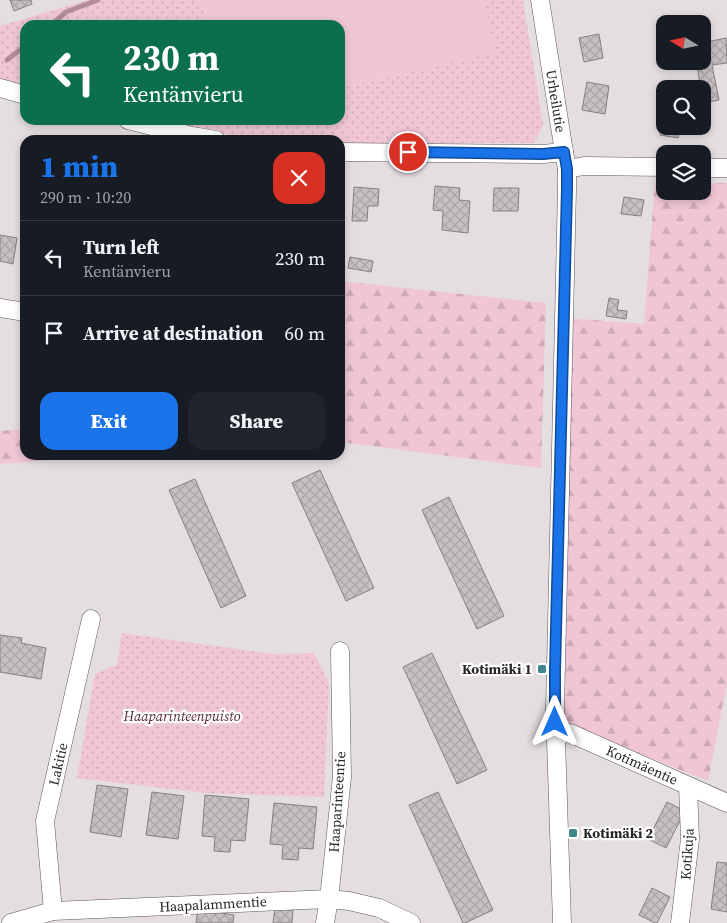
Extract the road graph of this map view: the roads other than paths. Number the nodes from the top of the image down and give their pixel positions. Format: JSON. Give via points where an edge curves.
{"nodes":[{"id":1,"x":540,"y":0,"type":"edge"},
{"id":2,"x":0,"y":88,"type":"edge"},
{"id":3,"x":20,"y":94,"type":"edge"},
{"id":4,"x":146,"y":125,"type":"edge"},
{"id":5,"x":181,"y":135,"type":"edge"},
{"id":6,"x":345,"y":152,"type":"edge"},
{"id":7,"x":564,"y":152,"type":"junction"},
{"id":8,"x":656,"y":167,"type":"edge"},
{"id":9,"x":711,"y":168,"type":"edge"},
{"id":10,"x":727,"y":168,"type":"edge"},
{"id":11,"x":567,"y":169,"type":"junction"},
{"id":12,"x":0,"y":308,"type":"edge"},
{"id":13,"x":20,"y":311,"type":"edge"},
{"id":14,"x":91,"y":619,"type":"dead end"},
{"id":15,"x":340,"y":651,"type":"dead end"},
{"id":16,"x":555,"y":735,"type":"junction"},
{"id":17,"x":688,"y":786,"type":"junction"},
{"id":18,"x":727,"y":804,"type":"edge"},
{"id":19,"x":329,"y":899,"type":"junction"},
{"id":20,"x":53,"y":911,"type":"junction"},
{"id":21,"x":11,"y":923,"type":"edge"},
{"id":22,"x":325,"y":923,"type":"edge"},
{"id":23,"x":412,"y":923,"type":"edge"},
{"id":24,"x":562,"y":923,"type":"edge"},
{"id":25,"x":680,"y":923,"type":"edge"}],
"edges":[{"from":1,"to":7,"type":"street","name":"Urheilutie"},
{"from":2,"to":3,"type":"street"},
{"from":4,"to":5,"type":"street"},
{"from":6,"to":7,"type":"street","via":[[440,145],[543,154]]},
{"from":7,"to":11,"type":"street","name":"Urheilutie"},
{"from":8,"to":11,"type":"street","via":[[584,166]]},
{"from":9,"to":10,"type":"street"},
{"from":11,"to":16,"type":"street","name":"Urheilutie"},
{"from":12,"to":13,"type":"street"},
{"from":14,"to":20,"type":"street","name":"Lakitie","via":[[46,821]]},
{"from":15,"to":19,"type":"street","name":"Haaparinteentie","via":[[342,777]]},
{"from":16,"to":17,"type":"street","name":"Kotimäentie","via":[[570,733]]},
{"from":16,"to":24,"type":"street","name":"Urheilutie"},
{"from":17,"to":18,"type":"street","name":"Kotimäentie"},
{"from":17,"to":25,"type":"street","name":"Kotikuja","via":[[690,839]]},
{"from":19,"to":20,"type":"street","name":"Haapalammentie"},
{"from":19,"to":22,"type":"street","name":"Haaparinteentie"},
{"from":19,"to":23,"type":"street","name":"Haapalammentie","via":[[379,908]]},
{"from":20,"to":21,"type":"street","name":"Haapalammentie"}]}
